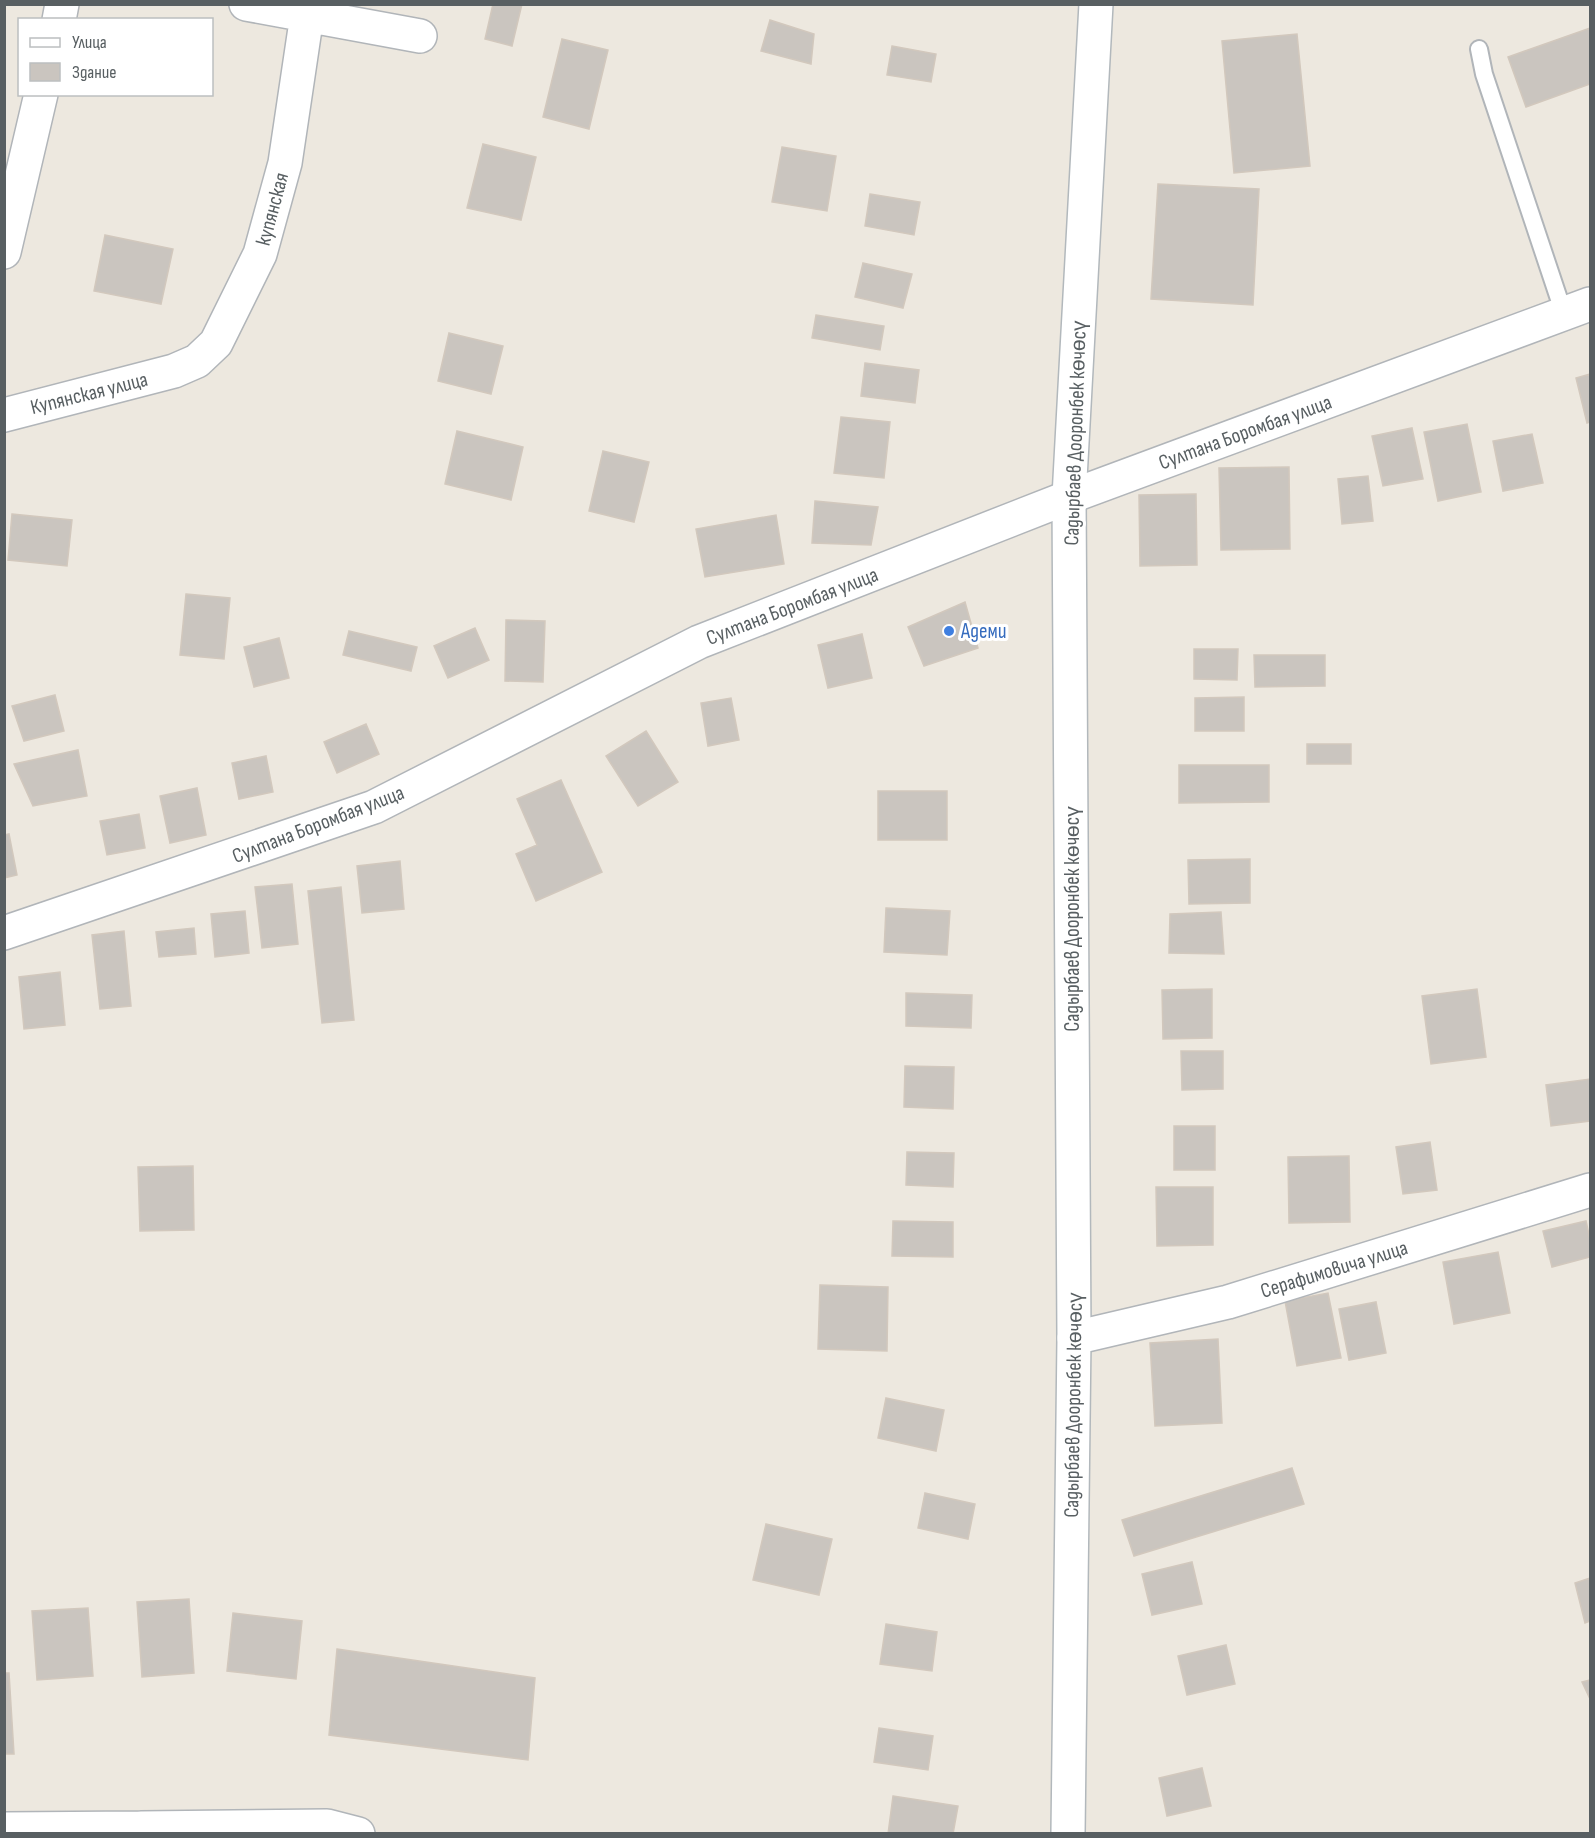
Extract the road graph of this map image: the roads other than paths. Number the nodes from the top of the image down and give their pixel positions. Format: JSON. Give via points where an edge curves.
{"nodes":[{"id":1,"x":246,"y":4,"type":"edge"},
{"id":2,"x":1096,"y":4,"type":"edge"},
{"id":3,"x":307,"y":15,"type":"junction"},
{"id":4,"x":420,"y":36,"type":"dead end"},
{"id":5,"x":1479,"y":49,"type":"dead end"},
{"id":6,"x":41,"y":96,"type":"edge"},
{"id":7,"x":4,"y":252,"type":"edge"},
{"id":8,"x":1577,"y":309,"type":"edge"},
{"id":9,"x":174,"y":371,"type":"joint"},
{"id":10,"x":4,"y":415,"type":"edge"},
{"id":11,"x":1069,"y":497,"type":"junction"},
{"id":12,"x":4,"y":933,"type":"edge"},
{"id":13,"x":1590,"y":1190,"type":"edge"},
{"id":14,"x":1074,"y":1338,"type":"junction"},
{"id":15,"x":4,"y":1828,"type":"edge"},
{"id":16,"x":141,"y":1831,"type":"edge"},
{"id":17,"x":358,"y":1833,"type":"edge"},
{"id":18,"x":1068,"y":1833,"type":"edge"}],
"edges":[{"from":1,"to":3,"type":"street"},
{"from":2,"to":11,"type":"street","name":"Садырбаев Дооронбек көчөсү"},
{"from":3,"to":4,"type":"street"},
{"from":3,"to":9,"type":"street","name":"купянская","via":[[285,163],[260,254],[216,343],[197,361]]},
{"from":5,"to":8,"type":"lane","via":[[1484,74]]},
{"from":6,"to":7,"type":"street"},
{"from":8,"to":11,"type":"street","name":"Султана Боромбая улица"},
{"from":9,"to":10,"type":"street","name":"Купянская улица"},
{"from":11,"to":12,"type":"street","name":"Султана Боромбая улица","via":[[699,642],[374,807]]},
{"from":11,"to":14,"type":"street","name":"Садырбаев Дооронбек көчөсү"},
{"from":13,"to":14,"type":"street","name":"Серафимовича улица","via":[[1228,1302]]},
{"from":14,"to":18,"type":"street","name":"Садырбаев Дооронбек көчөсү"},
{"from":15,"to":16,"type":"street"},
{"from":16,"to":17,"type":"street","via":[[327,1826]]}]}
